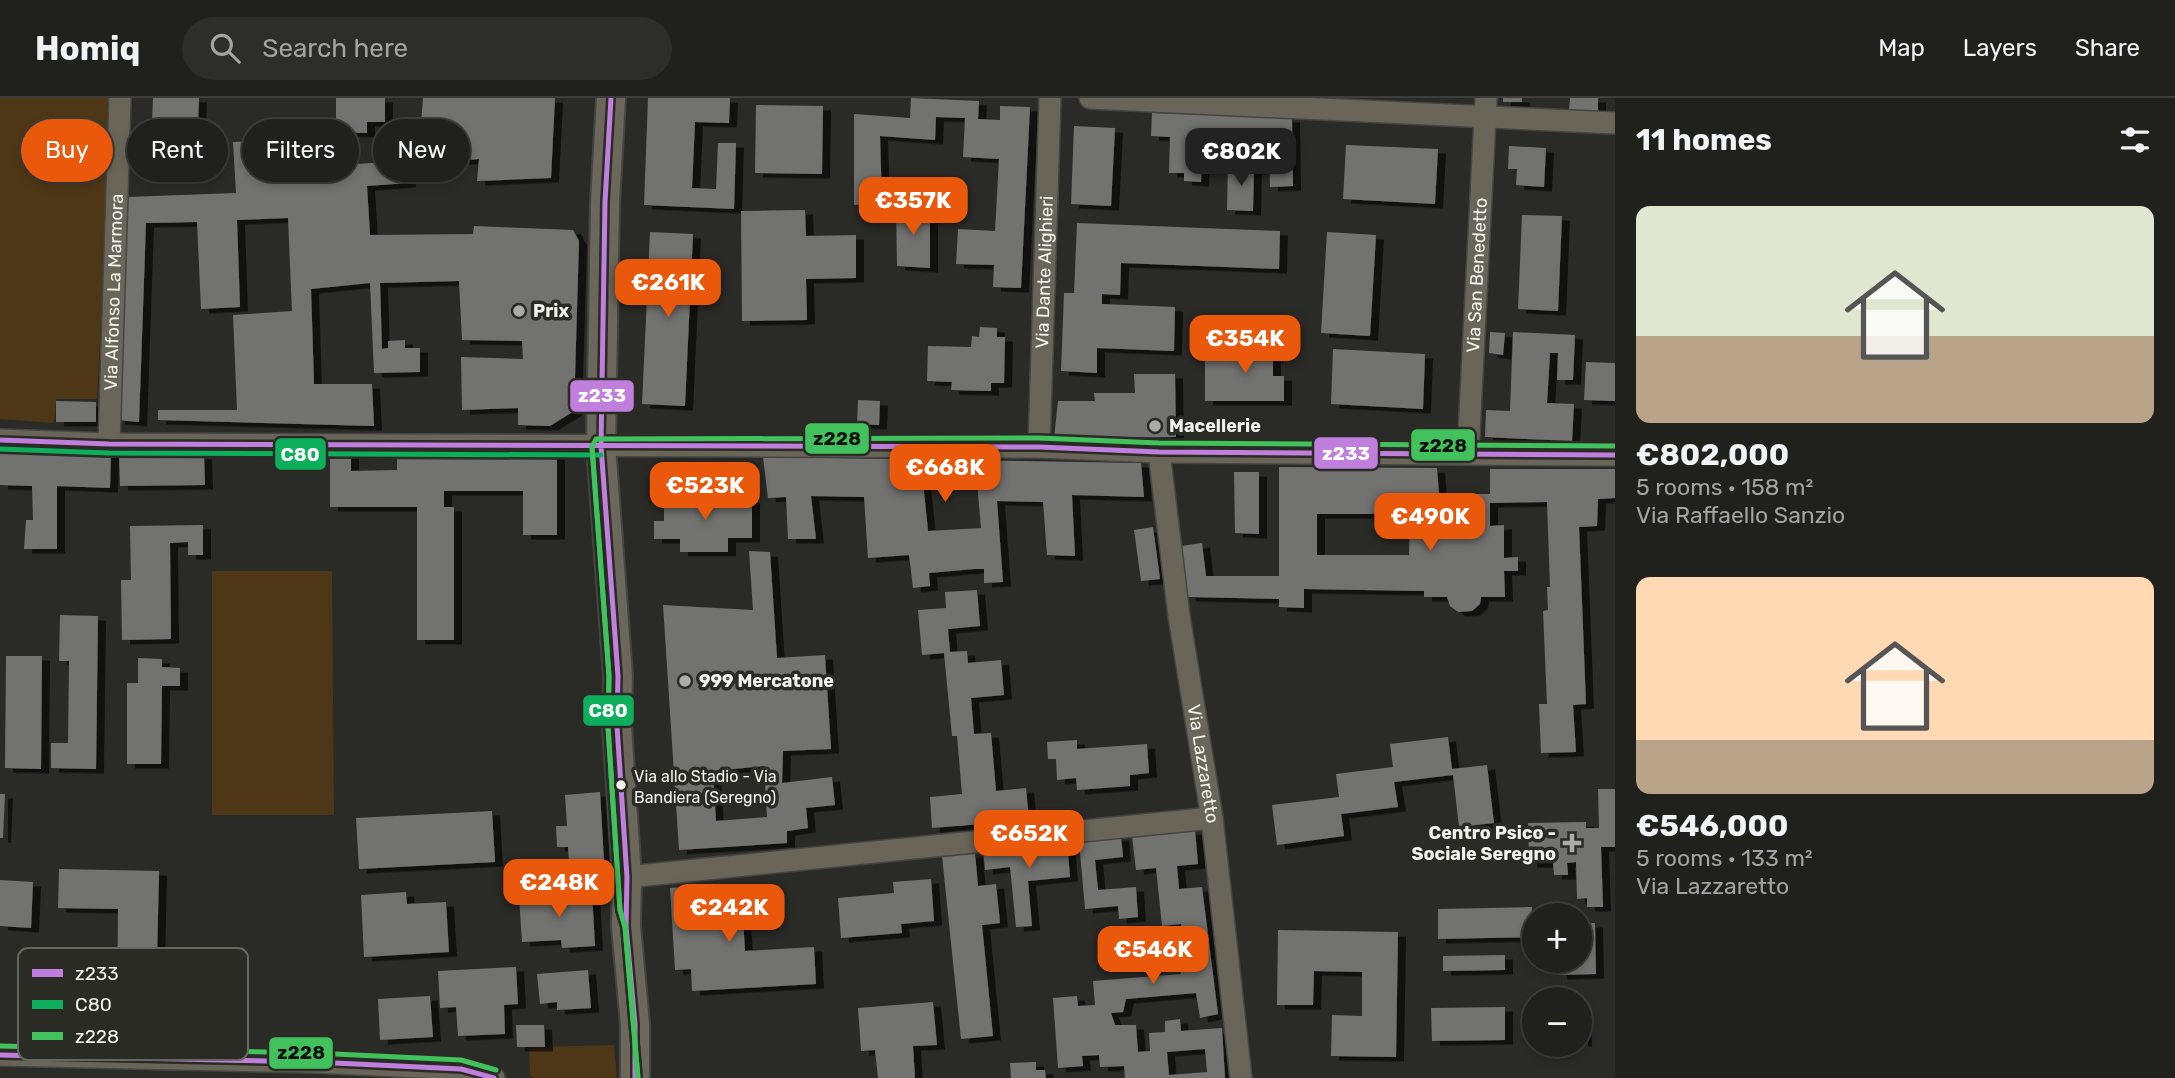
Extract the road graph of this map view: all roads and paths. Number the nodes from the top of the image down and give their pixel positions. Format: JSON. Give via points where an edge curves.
{"nodes":[{"id":1,"x":120,"y":98,"type":"edge"},
{"id":2,"x":611,"y":98,"type":"edge"},
{"id":3,"x":1050,"y":98,"type":"edge"},
{"id":4,"x":1090,"y":98,"type":"edge"},
{"id":5,"x":1486,"y":108,"type":"edge"},
{"id":6,"x":1615,"y":122,"type":"edge"},
{"id":7,"x":0,"y":440,"type":"edge"},
{"id":8,"x":109,"y":444,"type":"junction"},
{"id":9,"x":601,"y":446,"type":"junction"},
{"id":10,"x":1039,"y":447,"type":"junction"},
{"id":11,"x":1159,"y":452,"type":"junction"},
{"id":12,"x":1468,"y":453,"type":"junction"},
{"id":13,"x":1615,"y":455,"type":"edge"},
{"id":14,"x":1212,"y":818,"type":"junction"},
{"id":15,"x":627,"y":877,"type":"junction"},
{"id":16,"x":629,"y":909,"type":"junction"},
{"id":17,"x":0,"y":1055,"type":"edge"},
{"id":18,"x":18,"y":1056,"type":"edge"},
{"id":19,"x":84,"y":1060,"type":"edge"},
{"id":20,"x":234,"y":1069,"type":"edge"},
{"id":21,"x":494,"y":1078,"type":"edge"},
{"id":22,"x":635,"y":1078,"type":"edge"},
{"id":23,"x":647,"y":1078,"type":"edge"},
{"id":24,"x":1241,"y":1078,"type":"edge"}],
"edges":[{"from":1,"to":8,"type":"street","name":"Via Alfonso La Marmora"},
{"from":2,"to":9,"type":"main road"},
{"from":3,"to":10,"type":"street","name":"Via Dante Alighieri"},
{"from":4,"to":5,"type":"street"},
{"from":5,"to":6,"type":"street"},
{"from":5,"to":12,"type":"street","name":"Via San Benedetto"},
{"from":7,"to":8,"type":"street"},
{"from":8,"to":9,"type":"street"},
{"from":9,"to":10,"type":"street"},
{"from":9,"to":15,"type":"main road"},
{"from":10,"to":11,"type":"street"},
{"from":11,"to":12,"type":"street"},
{"from":11,"to":14,"type":"street","name":"Via Lazzaretto","via":[[1179,616]]},
{"from":12,"to":13,"type":"street"},
{"from":14,"to":15,"type":"street"},
{"from":14,"to":24,"type":"street","name":"Via Lazzaretto"},
{"from":15,"to":16,"type":"main road"},
{"from":16,"to":22,"type":"main road","via":[[626,926]]},
{"from":16,"to":23,"type":"main road"},
{"from":17,"to":18,"type":"street"},
{"from":19,"to":20,"type":"street"},
{"from":20,"to":21,"type":"street","via":[[461,1069]]}]}
